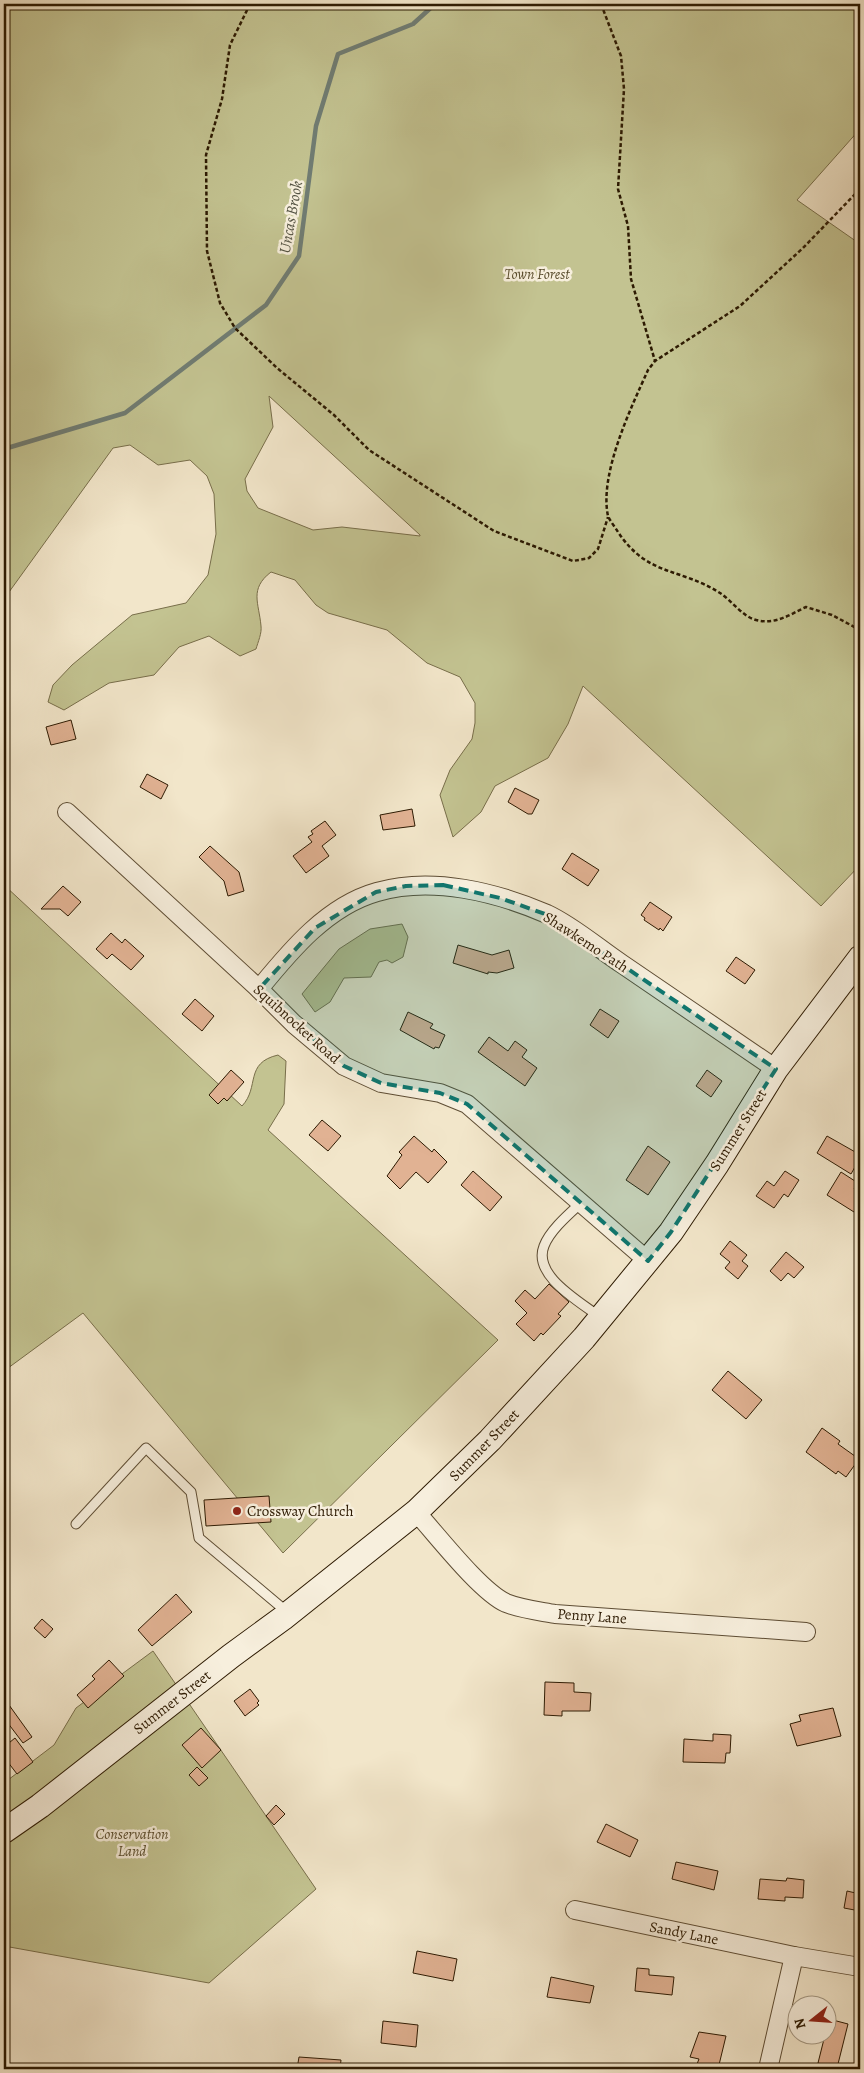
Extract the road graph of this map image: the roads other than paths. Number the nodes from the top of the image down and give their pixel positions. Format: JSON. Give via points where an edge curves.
{"nodes":[{"id":1,"x":67,"y":812,"type":"dead end"},
{"id":2,"x":860,"y":958,"type":"edge"},
{"id":3,"x":259,"y":989,"type":"junction"},
{"id":4,"x":776,"y":1069,"type":"junction"},
{"id":5,"x":582,"y":1202,"type":"junction"},
{"id":6,"x":648,"y":1261,"type":"junction"},
{"id":7,"x":601,"y":1318,"type":"junction"},
{"id":8,"x":416,"y":1512,"type":"junction"},
{"id":9,"x":76,"y":1524,"type":"dead end"},
{"id":10,"x":289,"y":1614,"type":"junction"},
{"id":11,"x":806,"y":1632,"type":"dead end"},
{"id":12,"x":4,"y":1831,"type":"edge"},
{"id":13,"x":575,"y":1910,"type":"dead end"},
{"id":14,"x":794,"y":1956,"type":"junction"},
{"id":15,"x":860,"y":1967,"type":"edge"},
{"id":16,"x":768,"y":2069,"type":"edge"}],
"edges":[{"from":1,"to":3,"type":"street","name":"Squibnocket Road"},
{"from":2,"to":4,"type":"main road","name":"Summer Street"},
{"from":3,"to":4,"type":"street","name":"Shawkemo Path","via":[[290,952],[343,908],[376,892],[406,886],[443,885],[500,898],[548,915]]},
{"from":3,"to":5,"type":"street","name":"Squibnocket Road","via":[[344,1066],[381,1083],[440,1092],[467,1104]]},
{"from":4,"to":6,"type":"main road","name":"Summer Street","via":[[717,1164]]},
{"from":5,"to":6,"type":"street","name":"Squibnocket Road"},
{"from":5,"to":7,"type":"lane","via":[[544,1245],[542,1265],[550,1278]]},
{"from":6,"to":7,"type":"main road","name":"Summer Street"},
{"from":7,"to":8,"type":"main road","name":"Summer Street","via":[[490,1440]]},
{"from":8,"to":10,"type":"main road","name":"Summer Street"},
{"from":8,"to":11,"type":"street","name":"Penny Lane","via":[[486,1589],[505,1602],[528,1610]]},
{"from":9,"to":10,"type":"lane","via":[[146,1448],[191,1492],[200,1538]]},
{"from":10,"to":12,"type":"main road","name":"Summer Street"},
{"from":13,"to":14,"type":"street","name":"Sandy Lane"},
{"from":14,"to":15,"type":"street","name":"Sandy Lane"},
{"from":14,"to":16,"type":"street"}]}
